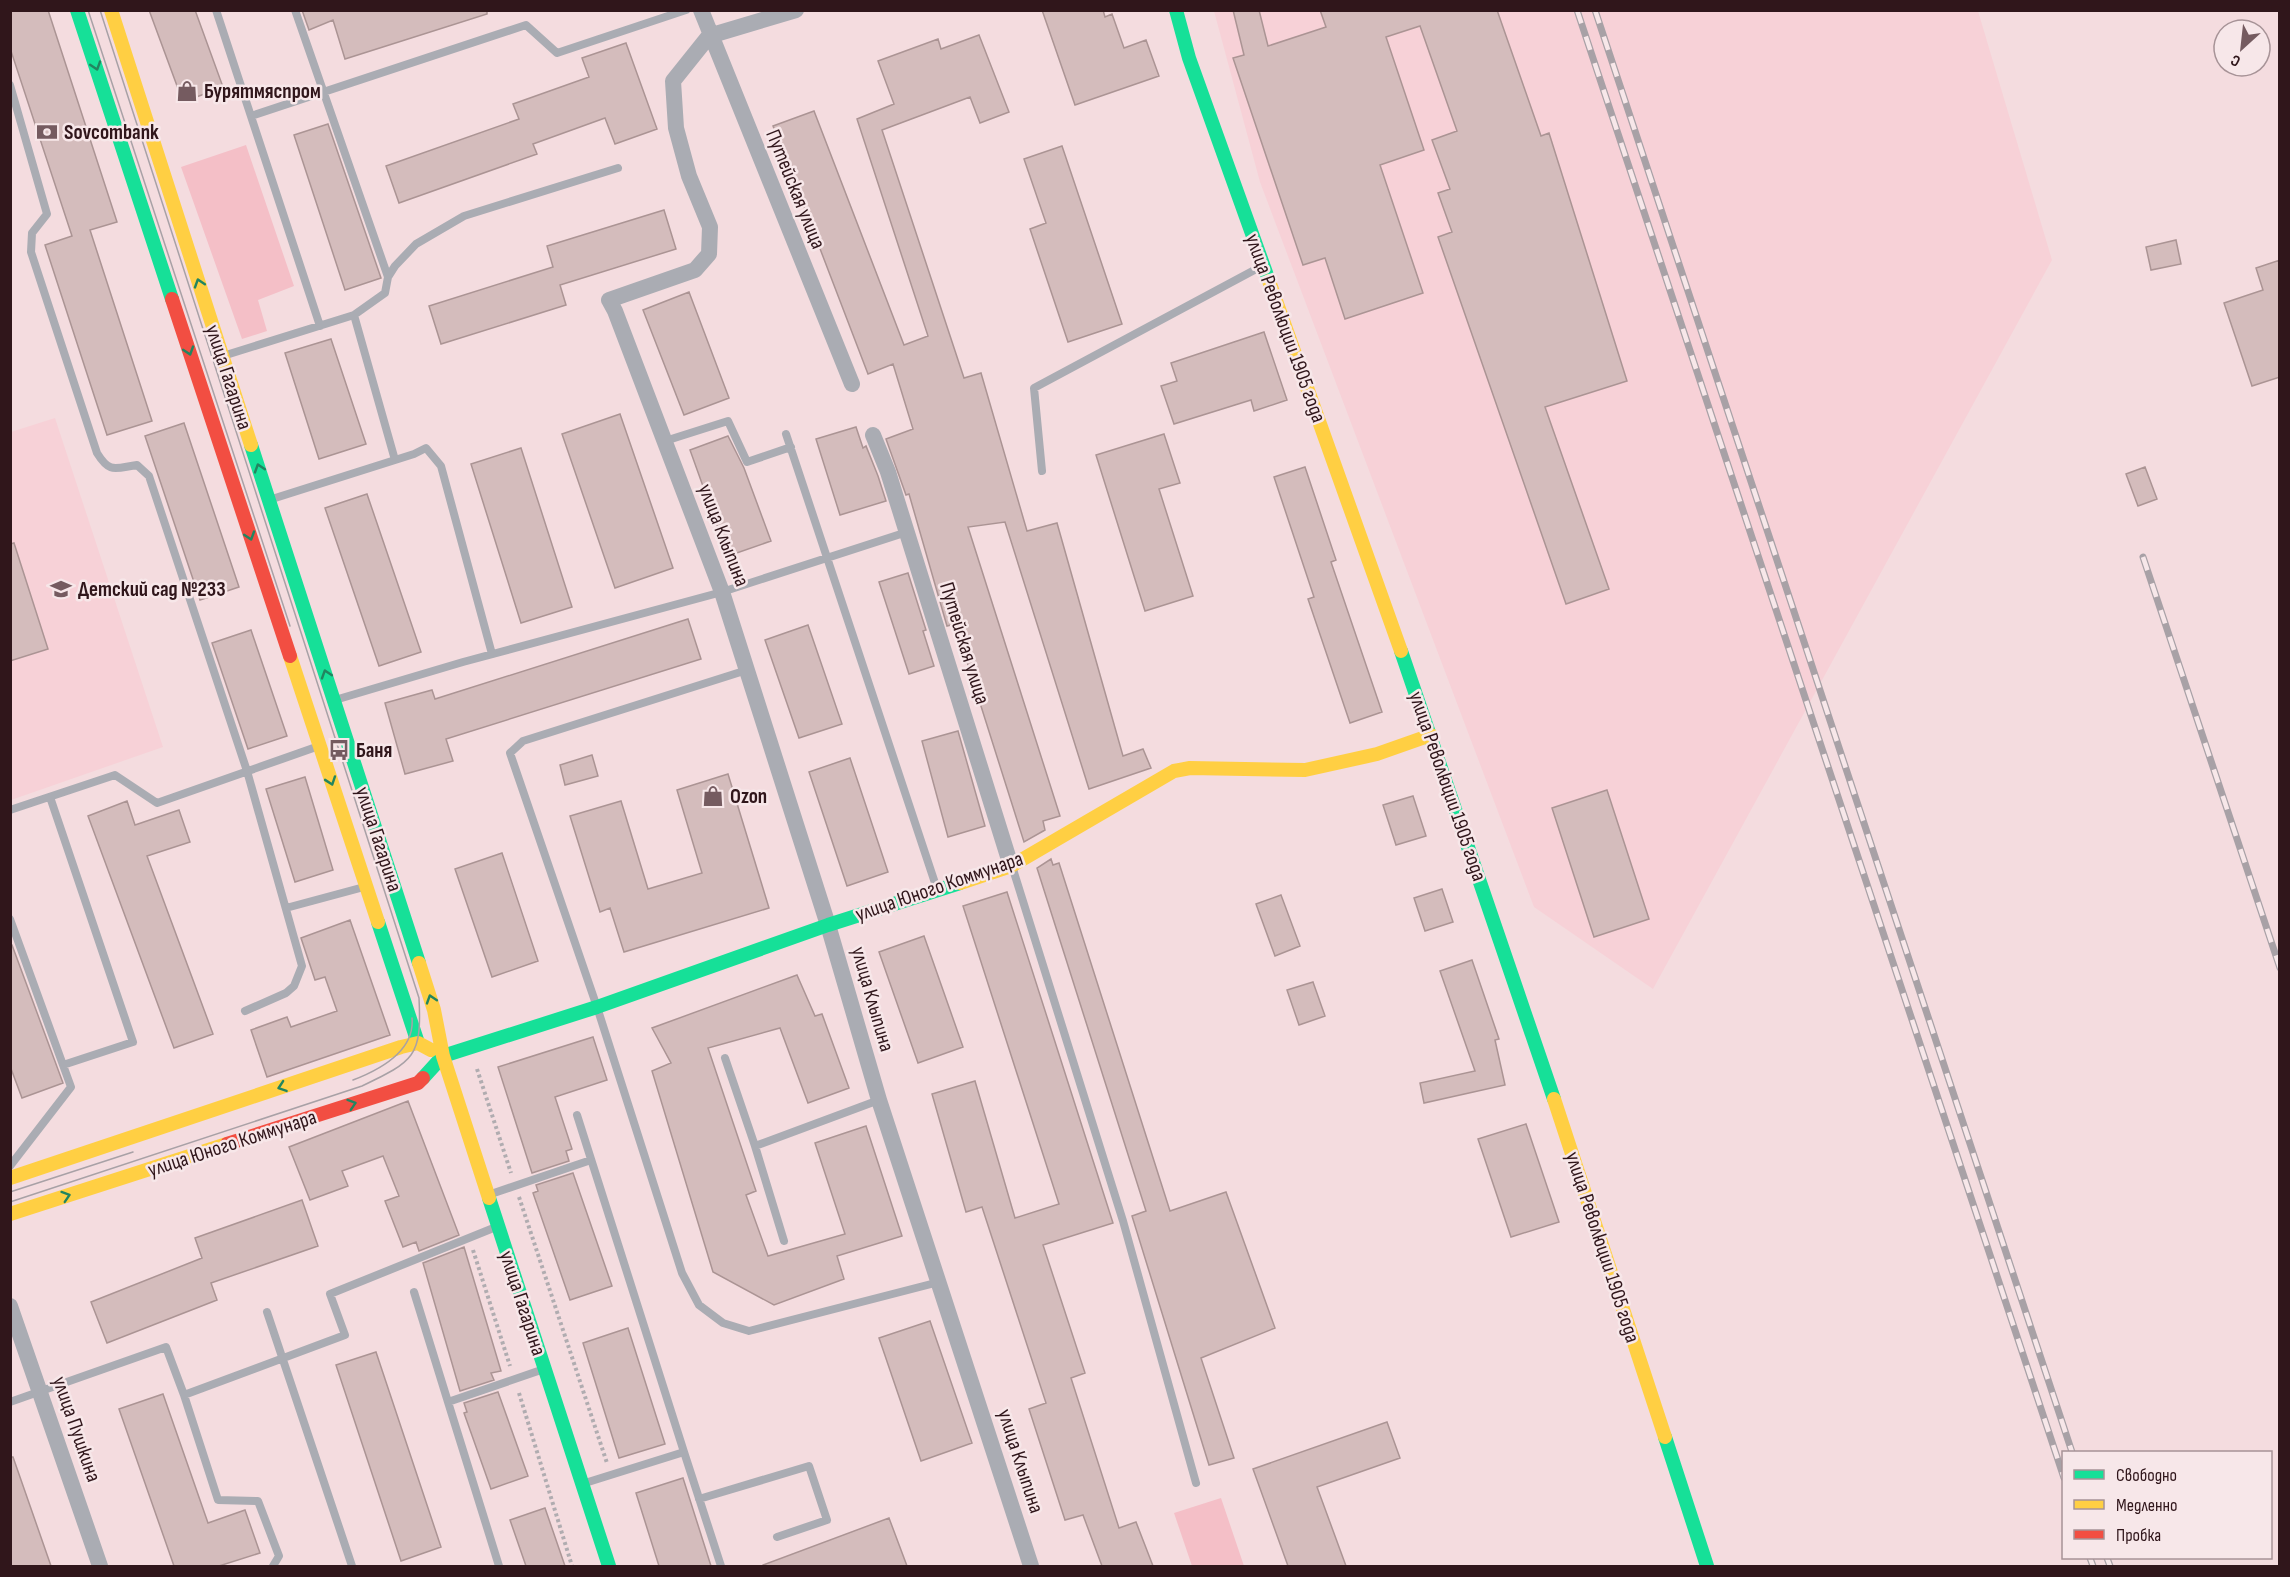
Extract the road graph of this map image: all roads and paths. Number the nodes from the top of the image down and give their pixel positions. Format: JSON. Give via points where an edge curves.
{"nodes":[{"id":1,"x":77,"y":10,"type":"edge"},
{"id":2,"x":111,"y":10,"type":"edge"},
{"id":3,"x":216,"y":10,"type":"edge"},
{"id":4,"x":295,"y":10,"type":"edge"},
{"id":5,"x":686,"y":10,"type":"edge"},
{"id":6,"x":701,"y":10,"type":"edge"},
{"id":7,"x":796,"y":10,"type":"edge"},
{"id":8,"x":1176,"y":10,"type":"edge"},
{"id":9,"x":709,"y":36,"type":"junction"},
{"id":10,"x":10,"y":85,"type":"edge"},
{"id":11,"x":323,"y":92,"type":"junction"},
{"id":12,"x":251,"y":116,"type":"junction"},
{"id":13,"x":618,"y":168,"type":"dead end"},
{"id":14,"x":1263,"y":266,"type":"junction"},
{"id":15,"x":388,"y":277,"type":"junction"},
{"id":16,"x":354,"y":315,"type":"junction"},
{"id":17,"x":320,"y":326,"type":"junction"},
{"id":18,"x":223,"y":356,"type":"junction"},
{"id":19,"x":852,"y":384,"type":"dead end"},
{"id":20,"x":786,"y":434,"type":"dead end"},
{"id":21,"x":873,"y":435,"type":"dead end"},
{"id":22,"x":665,"y":441,"type":"junction"},
{"id":23,"x":791,"y":447,"type":"junction"},
{"id":24,"x":395,"y":460,"type":"junction"},
{"id":25,"x":1042,"y":471,"type":"dead end"},
{"id":26,"x":269,"y":500,"type":"junction"},
{"id":27,"x":907,"y":532,"type":"junction"},
{"id":28,"x":827,"y":557,"type":"junction"},
{"id":29,"x":722,"y":592,"type":"junction"},
{"id":30,"x":492,"y":654,"type":"junction"},
{"id":31,"x":747,"y":670,"type":"junction"},
{"id":32,"x":334,"y":700,"type":"junction"},
{"id":33,"x":1431,"y":735,"type":"junction"},
{"id":34,"x":319,"y":746,"type":"junction"},
{"id":35,"x":247,"y":771,"type":"junction"},
{"id":36,"x":50,"y":797,"type":"junction"},
{"id":37,"x":10,"y":810,"type":"edge"},
{"id":38,"x":1011,"y":866,"type":"junction"},
{"id":39,"x":366,"y":886,"type":"junction"},
{"id":40,"x":937,"y":890,"type":"junction"},
{"id":41,"x":286,"y":908,"type":"junction"},
{"id":42,"x":10,"y":919,"type":"edge"},
{"id":43,"x":828,"y":925,"type":"junction"},
{"id":44,"x":597,"y":1007,"type":"junction"},
{"id":45,"x":245,"y":1011,"type":"dead end"},
{"id":46,"x":418,"y":1043,"type":"junction"},
{"id":47,"x":442,"y":1056,"type":"junction"},
{"id":48,"x":725,"y":1058,"type":"dead end"},
{"id":49,"x":63,"y":1065,"type":"junction"},
{"id":50,"x":879,"y":1100,"type":"junction"},
{"id":51,"x":577,"y":1115,"type":"dead end"},
{"id":52,"x":755,"y":1146,"type":"junction"},
{"id":53,"x":591,"y":1160,"type":"junction"},
{"id":54,"x":10,"y":1166,"type":"edge"},
{"id":55,"x":10,"y":1178,"type":"edge"},
{"id":56,"x":485,"y":1196,"type":"junction"},
{"id":57,"x":10,"y":1214,"type":"edge"},
{"id":58,"x":498,"y":1226,"type":"junction"},
{"id":59,"x":469,"y":1238,"type":"junction"},
{"id":60,"x":784,"y":1241,"type":"dead end"},
{"id":61,"x":939,"y":1282,"type":"junction"},
{"id":62,"x":414,"y":1292,"type":"dead end"},
{"id":63,"x":10,"y":1306,"type":"edge"},
{"id":64,"x":267,"y":1312,"type":"dead end"},
{"id":65,"x":282,"y":1358,"type":"junction"},
{"id":66,"x":544,"y":1369,"type":"junction"},
{"id":67,"x":514,"y":1379,"type":"junction"},
{"id":68,"x":40,"y":1392,"type":"junction"},
{"id":69,"x":183,"y":1395,"type":"junction"},
{"id":70,"x":10,"y":1402,"type":"edge"},
{"id":71,"x":448,"y":1402,"type":"junction"},
{"id":72,"x":684,"y":1452,"type":"junction"},
{"id":73,"x":1196,"y":1483,"type":"dead end"},
{"id":74,"x":582,"y":1484,"type":"junction"},
{"id":75,"x":699,"y":1499,"type":"junction"},
{"id":76,"x":777,"y":1537,"type":"dead end"},
{"id":77,"x":100,"y":1566,"type":"edge"},
{"id":78,"x":273,"y":1566,"type":"edge"},
{"id":79,"x":352,"y":1566,"type":"edge"},
{"id":80,"x":499,"y":1566,"type":"edge"},
{"id":81,"x":572,"y":1566,"type":"edge"},
{"id":82,"x":609,"y":1566,"type":"edge"},
{"id":83,"x":721,"y":1566,"type":"edge"},
{"id":84,"x":1031,"y":1566,"type":"edge"},
{"id":85,"x":1707,"y":1566,"type":"edge"}],
"edges":[{"from":1,"to":34,"type":"street","name":"улица Гагарина","one_way":true},
{"from":18,"to":2,"type":"street","name":"улица Гагарина","one_way":true},
{"from":3,"to":12,"type":"lane"},
{"from":4,"to":11,"type":"lane"},
{"from":5,"to":11,"type":"lane","via":[[556,53],[526,25]]},
{"from":6,"to":9,"type":"street","name":"Путейская улица"},
{"from":7,"to":9,"type":"street"},
{"from":8,"to":14,"type":"street","name":"улица Революции 1905 года","via":[[1189,58]]},
{"from":9,"to":19,"type":"street","name":"Путейская улица"},
{"from":9,"to":22,"type":"street","name":"улица Клыпина","via":[[673,81],[676,128],[689,176],[710,227],[709,254],[694,270],[609,300]]},
{"from":10,"to":35,"type":"lane","via":[[47,214],[32,233],[31,252],[97,453],[111,469],[137,465],[149,476]]},
{"from":11,"to":12,"type":"lane"},
{"from":11,"to":15,"type":"lane"},
{"from":12,"to":17,"type":"lane"},
{"from":13,"to":15,"type":"lane","via":[[464,216],[416,244]]},
{"from":14,"to":25,"type":"lane","via":[[1034,388]]},
{"from":14,"to":33,"type":"street","name":"улица Революции 1905 года"},
{"from":15,"to":16,"type":"lane","via":[[385,293]]},
{"from":16,"to":17,"type":"lane"},
{"from":16,"to":24,"type":"lane"},
{"from":17,"to":18,"type":"lane"},
{"from":26,"to":18,"type":"street","name":"улица Гагарина","one_way":true},
{"from":20,"to":23,"type":"lane"},
{"from":21,"to":27,"type":"street","name":"Путейская улица"},
{"from":22,"to":23,"type":"lane","via":[[728,421],[747,462]]},
{"from":22,"to":29,"type":"street","name":"улица Клыпина"},
{"from":23,"to":28,"type":"lane"},
{"from":24,"to":26,"type":"lane"},
{"from":24,"to":30,"type":"lane","via":[[426,448],[441,466]]},
{"from":32,"to":26,"type":"street","name":"улица Гагарина","one_way":true},
{"from":27,"to":28,"type":"lane"},
{"from":27,"to":38,"type":"street","name":"Путейская улица"},
{"from":28,"to":29,"type":"lane"},
{"from":28,"to":40,"type":"lane"},
{"from":29,"to":30,"type":"lane"},
{"from":29,"to":31,"type":"street","name":"улица Клыпина"},
{"from":30,"to":32,"type":"lane"},
{"from":31,"to":43,"type":"street","name":"улица Клыпина"},
{"from":31,"to":44,"type":"lane","via":[[523,741],[510,753]]},
{"from":47,"to":32,"type":"street","name":"улица Гагарина","one_way":true,"via":[[434,1010]]},
{"from":33,"to":38,"type":"street","name":"улица Юного Коммунара","via":[[1377,754],[1305,770],[1174,771]]},
{"from":33,"to":85,"type":"street","name":"улица Революции 1905 года","via":[[1583,1183]]},
{"from":34,"to":35,"type":"lane"},
{"from":34,"to":39,"type":"street","name":"улица Гагарина","one_way":true},
{"from":35,"to":36,"type":"lane","via":[[157,803],[115,775]]},
{"from":35,"to":41,"type":"lane"},
{"from":36,"to":37,"type":"lane"},
{"from":36,"to":49,"type":"lane","via":[[134,1042]]},
{"from":38,"to":40,"type":"street","name":"улица Юного Коммунара"},
{"from":38,"to":73,"type":"lane","via":[[1123,1221]]},
{"from":39,"to":41,"type":"lane"},
{"from":39,"to":46,"type":"street","name":"улица Гагарина"},
{"from":40,"to":43,"type":"street","name":"улица Юного Коммунара"},
{"from":41,"to":45,"type":"lane","via":[[303,966],[294,986],[286,993]]},
{"from":42,"to":49,"type":"lane"},
{"from":43,"to":44,"type":"street","name":"улица Юного Коммунара"},
{"from":43,"to":50,"type":"street","name":"улица Клыпина"},
{"from":44,"to":47,"type":"street","name":"улица Юного Коммунара"},
{"from":44,"to":61,"type":"lane","via":[[682,1273],[699,1305],[723,1323],[749,1331]]},
{"from":46,"to":47,"type":"street"},
{"from":46,"to":55,"type":"street","name":"улица Юного Коммунара","one_way":true},
{"from":47,"to":56,"type":"street","name":"улица Гагарина"},
{"from":57,"to":47,"type":"street","name":"улица Юного Коммунара","one_way":true,"via":[[418,1083]]},
{"from":48,"to":52,"type":"lane"},
{"from":49,"to":54,"type":"lane","via":[[71,1087]]},
{"from":50,"to":52,"type":"lane"},
{"from":50,"to":61,"type":"street","name":"улица Клыпина"},
{"from":51,"to":53,"type":"lane"},
{"from":52,"to":60,"type":"lane"},
{"from":53,"to":56,"type":"lane"},
{"from":53,"to":72,"type":"lane"},
{"from":56,"to":58,"type":"street","name":"улица Гагарина"},
{"from":58,"to":59,"type":"lane"},
{"from":58,"to":66,"type":"street","name":"улица Гагарина"},
{"from":59,"to":65,"type":"lane","via":[[330,1294],[345,1335]]},
{"from":59,"to":67,"type":"path"},
{"from":61,"to":84,"type":"street","name":"улица Клыпина"},
{"from":62,"to":71,"type":"lane"},
{"from":63,"to":68,"type":"street","name":"улица Пушкина"},
{"from":64,"to":65,"type":"lane"},
{"from":65,"to":69,"type":"lane"},
{"from":65,"to":79,"type":"lane"},
{"from":66,"to":67,"type":"lane"},
{"from":66,"to":74,"type":"street","name":"улица Гагарина"},
{"from":67,"to":71,"type":"lane"},
{"from":67,"to":81,"type":"path"},
{"from":68,"to":69,"type":"lane","via":[[166,1347]]},
{"from":68,"to":70,"type":"lane"},
{"from":68,"to":77,"type":"street","name":"улица Пушкина"},
{"from":69,"to":78,"type":"lane","via":[[218,1500],[258,1502],[279,1556]]},
{"from":71,"to":80,"type":"lane"},
{"from":72,"to":74,"type":"lane"},
{"from":72,"to":75,"type":"lane"},
{"from":74,"to":82,"type":"street","name":"улица Гагарина"},
{"from":75,"to":76,"type":"lane","via":[[809,1466],[827,1520]]},
{"from":75,"to":83,"type":"lane"}]}
